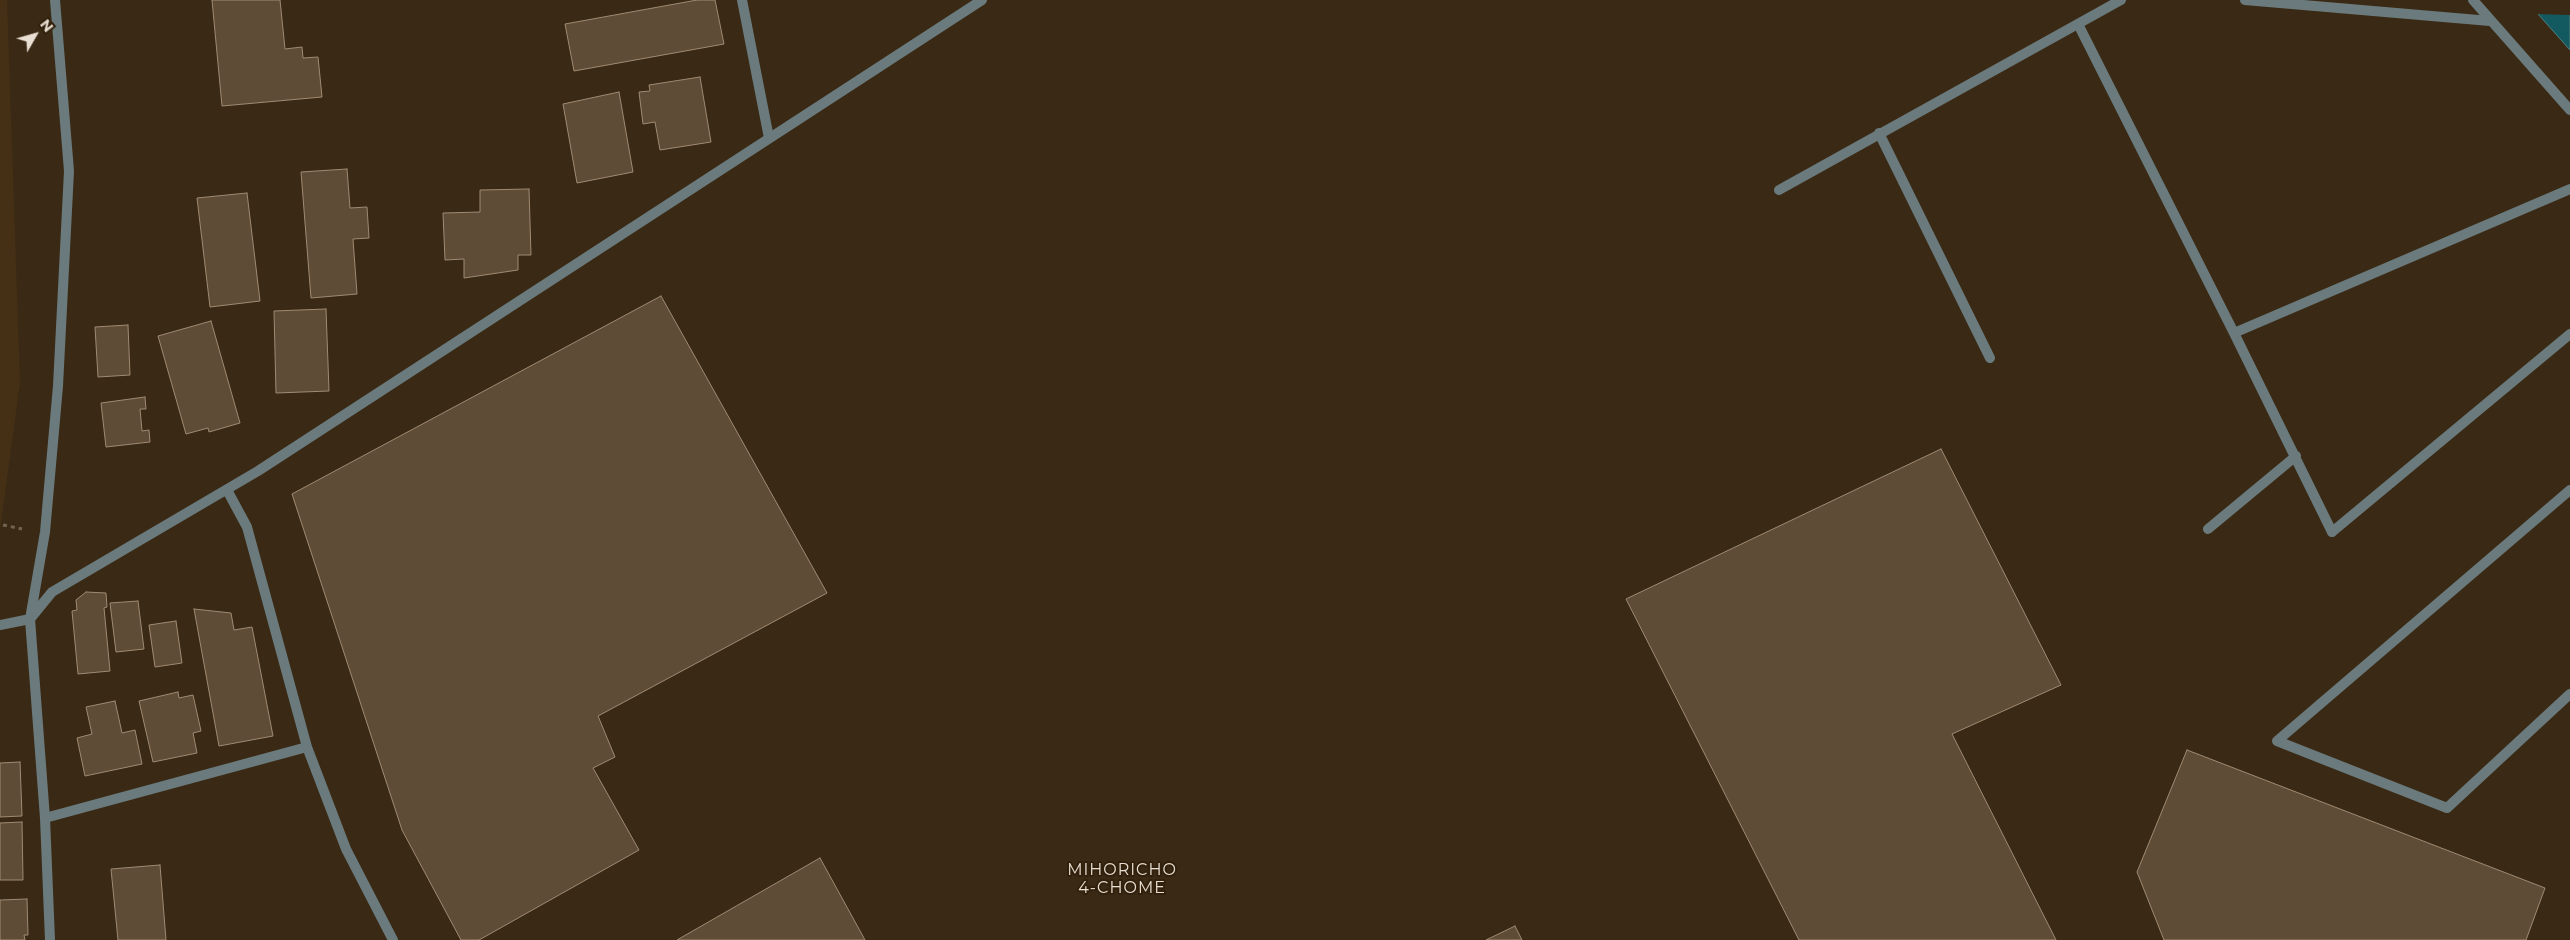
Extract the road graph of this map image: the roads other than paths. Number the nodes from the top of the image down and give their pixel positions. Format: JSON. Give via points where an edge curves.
{"nodes":[{"id":1,"x":55,"y":0,"type":"edge"},
{"id":2,"x":742,"y":0,"type":"edge"},
{"id":3,"x":982,"y":0,"type":"edge"},
{"id":4,"x":2121,"y":0,"type":"edge"},
{"id":5,"x":2245,"y":0,"type":"edge"},
{"id":6,"x":2473,"y":0,"type":"edge"},
{"id":7,"x":2490,"y":21,"type":"junction"},
{"id":8,"x":2078,"y":24,"type":"junction"},
{"id":9,"x":2570,"y":110,"type":"edge"},
{"id":10,"x":1879,"y":133,"type":"junction"},
{"id":11,"x":769,"y":138,"type":"junction"},
{"id":12,"x":2570,"y":189,"type":"edge"},
{"id":13,"x":1779,"y":190,"type":"dead end"},
{"id":14,"x":2234,"y":333,"type":"junction"},
{"id":15,"x":2570,"y":334,"type":"edge"},
{"id":16,"x":1990,"y":358,"type":"dead end"},
{"id":17,"x":2296,"y":456,"type":"junction"},
{"id":18,"x":228,"y":490,"type":"junction"},
{"id":19,"x":2570,"y":490,"type":"edge"},
{"id":20,"x":2208,"y":529,"type":"dead end"},
{"id":21,"x":30,"y":619,"type":"junction"},
{"id":22,"x":0,"y":625,"type":"edge"},
{"id":23,"x":2570,"y":694,"type":"edge"},
{"id":24,"x":307,"y":747,"type":"junction"},
{"id":25,"x":45,"y":818,"type":"junction"},
{"id":26,"x":50,"y":940,"type":"edge"},
{"id":27,"x":393,"y":940,"type":"edge"}],
"edges":[{"from":1,"to":21,"type":"street","via":[[69,171],[58,386],[45,532]]},
{"from":2,"to":11,"type":"street"},
{"from":3,"to":11,"type":"street"},
{"from":4,"to":8,"type":"street"},
{"from":5,"to":7,"type":"street"},
{"from":6,"to":7,"type":"street"},
{"from":7,"to":9,"type":"street"},
{"from":8,"to":10,"type":"street"},
{"from":8,"to":14,"type":"street"},
{"from":10,"to":13,"type":"street"},
{"from":10,"to":16,"type":"street"},
{"from":11,"to":18,"type":"street"},
{"from":12,"to":14,"type":"street"},
{"from":14,"to":17,"type":"street"},
{"from":15,"to":17,"type":"street","via":[[2332,532]]},
{"from":17,"to":20,"type":"street"},
{"from":18,"to":21,"type":"street","via":[[52,592]]},
{"from":18,"to":24,"type":"street","via":[[247,527]]},
{"from":19,"to":23,"type":"street","via":[[2276,741],[2447,808]]},
{"from":21,"to":22,"type":"street"},
{"from":21,"to":25,"type":"street"},
{"from":24,"to":25,"type":"street"},
{"from":24,"to":27,"type":"street","via":[[346,849]]},
{"from":25,"to":26,"type":"street"}]}
